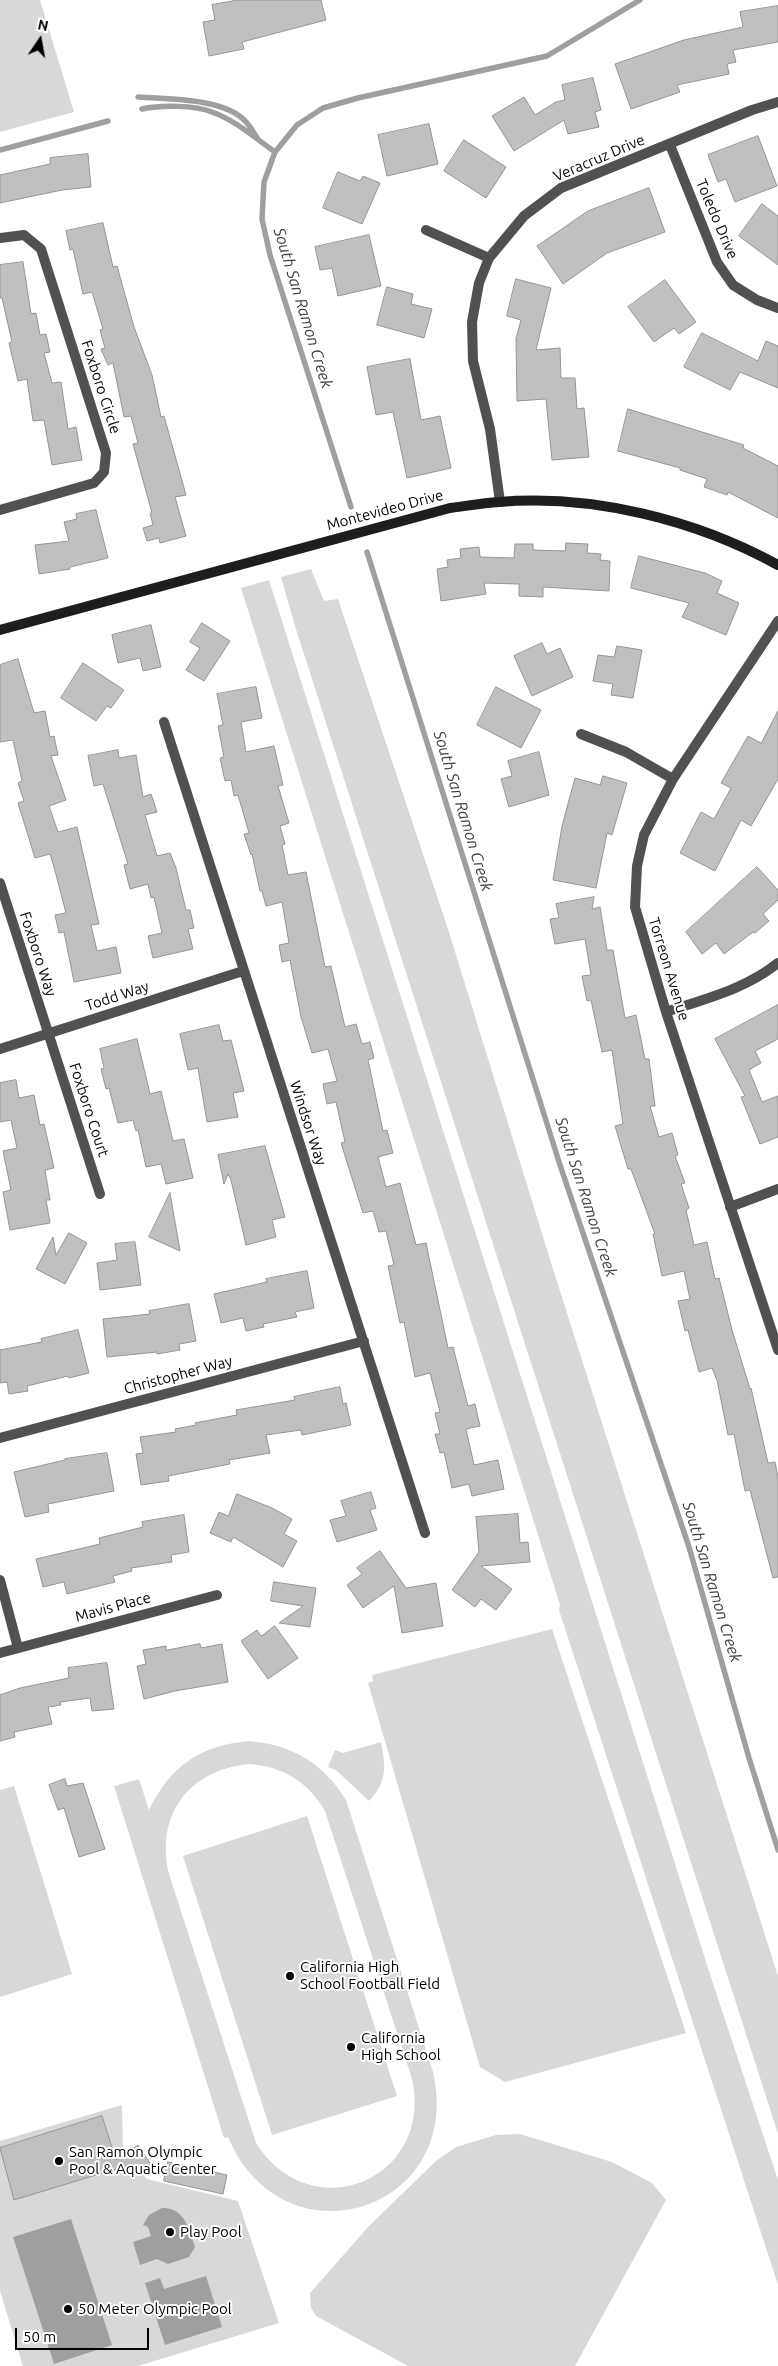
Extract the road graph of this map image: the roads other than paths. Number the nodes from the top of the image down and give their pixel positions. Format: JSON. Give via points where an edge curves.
{"nodes":[{"id":1,"x":778,"y":102,"type":"edge"},
{"id":2,"x":670,"y":145,"type":"junction"},
{"id":3,"x":426,"y":230,"type":"dead end"},
{"id":4,"x":0,"y":238,"type":"edge"},
{"id":5,"x":489,"y":258,"type":"junction"},
{"id":6,"x":778,"y":308,"type":"edge"},
{"id":7,"x":500,"y":502,"type":"junction"},
{"id":8,"x":0,"y":510,"type":"edge"},
{"id":9,"x":778,"y":565,"type":"edge"},
{"id":10,"x":778,"y":621,"type":"edge"},
{"id":11,"x":0,"y":630,"type":"edge"},
{"id":12,"x":164,"y":722,"type":"dead end"},
{"id":13,"x":581,"y":734,"type":"dead end"},
{"id":14,"x":673,"y":780,"type":"junction"},
{"id":15,"x":0,"y":883,"type":"edge"},
{"id":16,"x":778,"y":962,"type":"edge"},
{"id":17,"x":243,"y":971,"type":"junction"},
{"id":18,"x":666,"y":1012,"type":"junction"},
{"id":19,"x":48,"y":1034,"type":"junction"},
{"id":20,"x":0,"y":1049,"type":"edge"},
{"id":21,"x":778,"y":1189,"type":"edge"},
{"id":22,"x":100,"y":1194,"type":"dead end"},
{"id":23,"x":730,"y":1207,"type":"junction"},
{"id":24,"x":364,"y":1340,"type":"junction"},
{"id":25,"x":778,"y":1350,"type":"edge"},
{"id":26,"x":0,"y":1438,"type":"edge"},
{"id":27,"x":425,"y":1533,"type":"dead end"},
{"id":28,"x":0,"y":1580,"type":"edge"},
{"id":29,"x":217,"y":1595,"type":"dead end"},
{"id":30,"x":18,"y":1648,"type":"junction"},
{"id":31,"x":0,"y":1653,"type":"edge"}],
"edges":[{"from":1,"to":2,"type":"street","name":"Veracruz Drive"},
{"from":2,"to":5,"type":"street","name":"Veracruz Drive","via":[[561,188],[524,216]]},
{"from":2,"to":6,"type":"street","name":"Toledo Drive","via":[[717,262],[733,284],[756,300]]},
{"from":3,"to":5,"type":"street"},
{"from":4,"to":8,"type":"street","name":"Foxboro Circle","via":[[24,235],[41,249],[106,453],[104,472],[94,483]]},
{"from":5,"to":7,"type":"street","name":"Veracruz Drive","via":[[479,283],[472,322],[473,361],[490,429]]},
{"from":7,"to":9,"type":"street","name":"Montevideo Drive","via":[[558,502],[635,511],[700,530]]},
{"from":7,"to":11,"type":"street","name":"Montevideo Drive","via":[[450,508]]},
{"from":10,"to":14,"type":"street","name":"Torreon Avenue"},
{"from":12,"to":17,"type":"street","name":"Windsor Way"},
{"from":13,"to":14,"type":"street","via":[[626,752]]},
{"from":14,"to":18,"type":"street","name":"Torreon Avenue","via":[[644,835],[636,866],[635,907]]},
{"from":15,"to":19,"type":"street","name":"Foxboro Way"},
{"from":16,"to":18,"type":"street","via":[[765,974],[729,992]]},
{"from":17,"to":19,"type":"street","name":"Todd Way"},
{"from":17,"to":24,"type":"street","name":"Windsor Way"},
{"from":18,"to":23,"type":"street","name":"Torreon Avenue"},
{"from":19,"to":20,"type":"street","name":"Todd Way"},
{"from":19,"to":22,"type":"street","name":"Foxboro Court"},
{"from":21,"to":23,"type":"street"},
{"from":23,"to":25,"type":"street","name":"Torreon Avenue"},
{"from":24,"to":26,"type":"street","name":"Christopher Way"},
{"from":24,"to":27,"type":"street","name":"Windsor Way"},
{"from":28,"to":30,"type":"street"},
{"from":29,"to":30,"type":"street","name":"Mavis Place"},
{"from":30,"to":31,"type":"street","name":"Mavis Place"}]}
